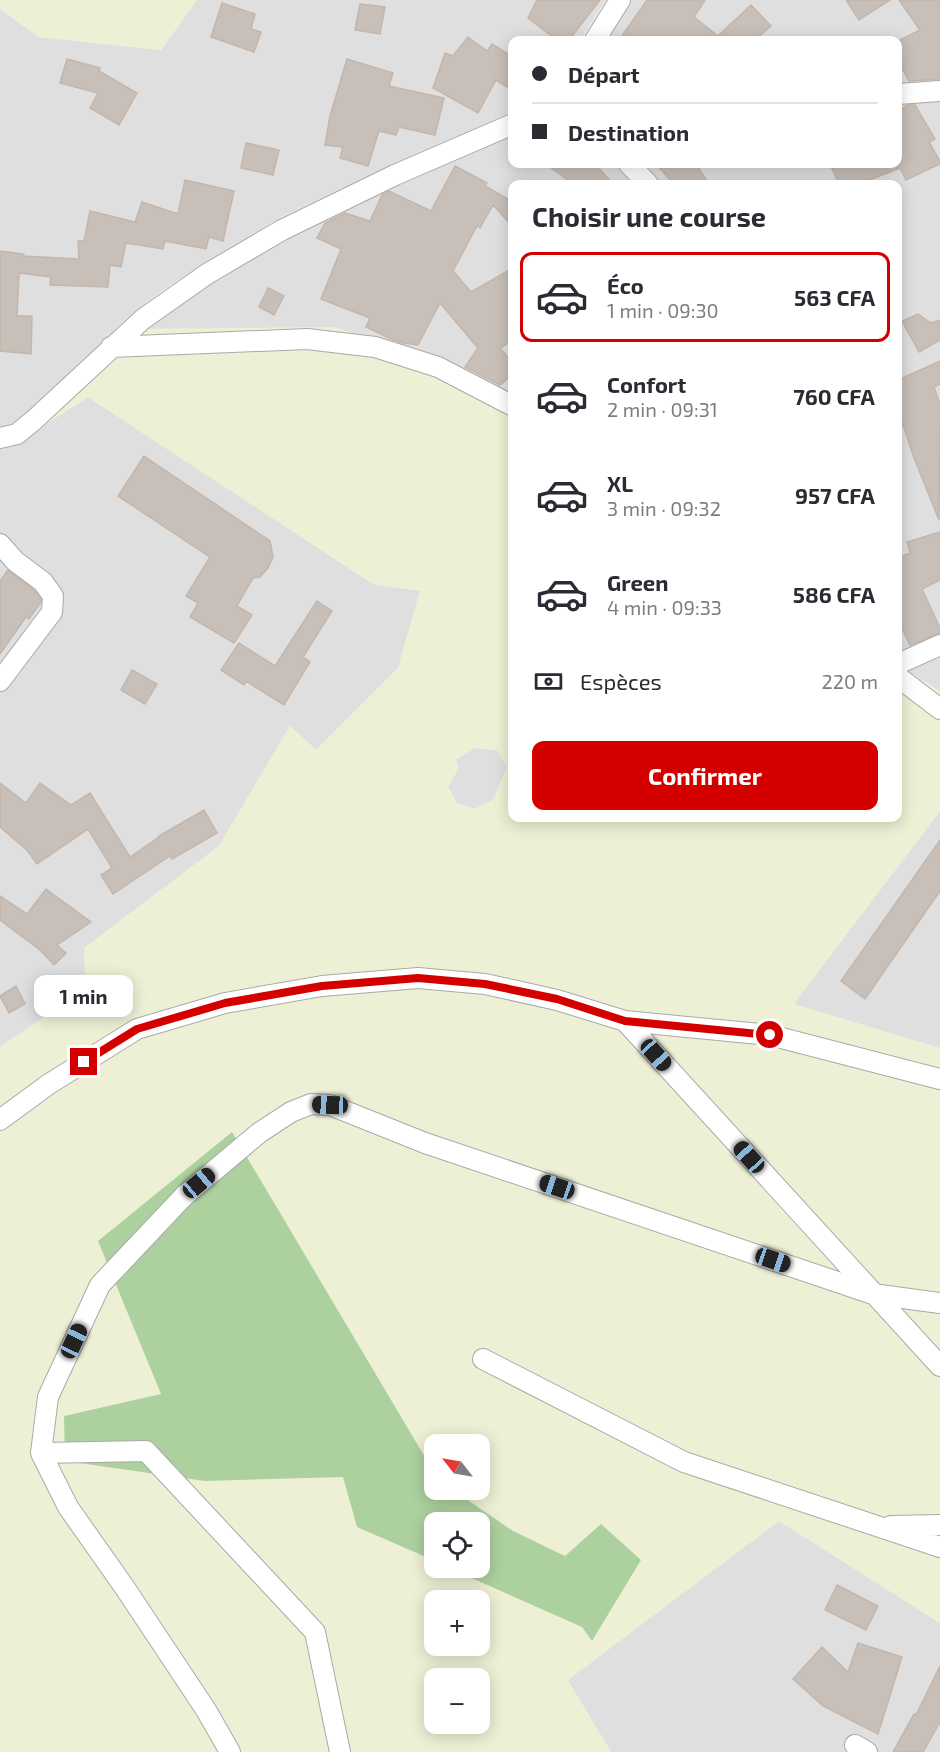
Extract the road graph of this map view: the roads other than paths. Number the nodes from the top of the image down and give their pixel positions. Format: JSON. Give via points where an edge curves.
{"nodes":[{"id":1,"x":620,"y":0,"type":"edge"},
{"id":2,"x":598,"y":36,"type":"edge"},
{"id":3,"x":940,"y":91,"type":"edge"},
{"id":4,"x":902,"y":94,"type":"edge"},
{"id":5,"x":508,"y":126,"type":"edge"},
{"id":6,"x":632,"y":168,"type":"edge"},
{"id":7,"x":644,"y":180,"type":"edge"},
{"id":8,"x":111,"y":347,"type":"junction"},
{"id":9,"x":508,"y":402,"type":"edge"},
{"id":10,"x":0,"y":438,"type":"edge"},
{"id":11,"x":0,"y":544,"type":"edge"},
{"id":12,"x":940,"y":645,"type":"edge"},
{"id":13,"x":902,"y":672,"type":"edge"},
{"id":14,"x":902,"y":677,"type":"edge"},
{"id":15,"x":0,"y":681,"type":"edge"},
{"id":16,"x":940,"y":709,"type":"edge"},
{"id":17,"x":625,"y":1021,"type":"junction"},
{"id":18,"x":940,"y":1079,"type":"edge"},
{"id":19,"x":0,"y":1120,"type":"edge"},
{"id":20,"x":873,"y":1294,"type":"junction"},
{"id":21,"x":940,"y":1303,"type":"edge"},
{"id":22,"x":483,"y":1359,"type":"dead end"},
{"id":23,"x":940,"y":1366,"type":"edge"},
{"id":24,"x":40,"y":1453,"type":"junction"},
{"id":25,"x":940,"y":1525,"type":"edge"},
{"id":26,"x":877,"y":1527,"type":"junction"},
{"id":27,"x":940,"y":1546,"type":"edge"},
{"id":28,"x":230,"y":1752,"type":"edge"},
{"id":29,"x":340,"y":1752,"type":"edge"}],
"edges":[{"from":1,"to":2,"type":"street"},
{"from":3,"to":4,"type":"street"},
{"from":5,"to":8,"type":"street","via":[[282,230],[199,280]]},
{"from":6,"to":7,"type":"street"},
{"from":8,"to":9,"type":"street","via":[[308,339],[375,347],[438,367]]},
{"from":8,"to":10,"type":"street","via":[[17,434]]},
{"from":11,"to":15,"type":"street","via":[[53,596],[52,612]]},
{"from":12,"to":13,"type":"street"},
{"from":14,"to":16,"type":"street"},
{"from":17,"to":18,"type":"street","via":[[770,1035]]},
{"from":17,"to":19,"type":"street","via":[[557,999],[485,984],[418,978],[322,986],[225,1003],[137,1029]]},
{"from":17,"to":20,"type":"street"},
{"from":20,"to":21,"type":"street"},
{"from":20,"to":23,"type":"street"},
{"from":20,"to":24,"type":"street","via":[[425,1143],[330,1105],[311,1104],[259,1132],[184,1196],[100,1285],[48,1397]]},
{"from":22,"to":26,"type":"street","via":[[684,1462]]},
{"from":24,"to":28,"type":"street","via":[[68,1507],[200,1700]]},
{"from":24,"to":29,"type":"street","via":[[146,1452],[315,1632]]},
{"from":25,"to":26,"type":"street"},
{"from":26,"to":27,"type":"street"}]}
